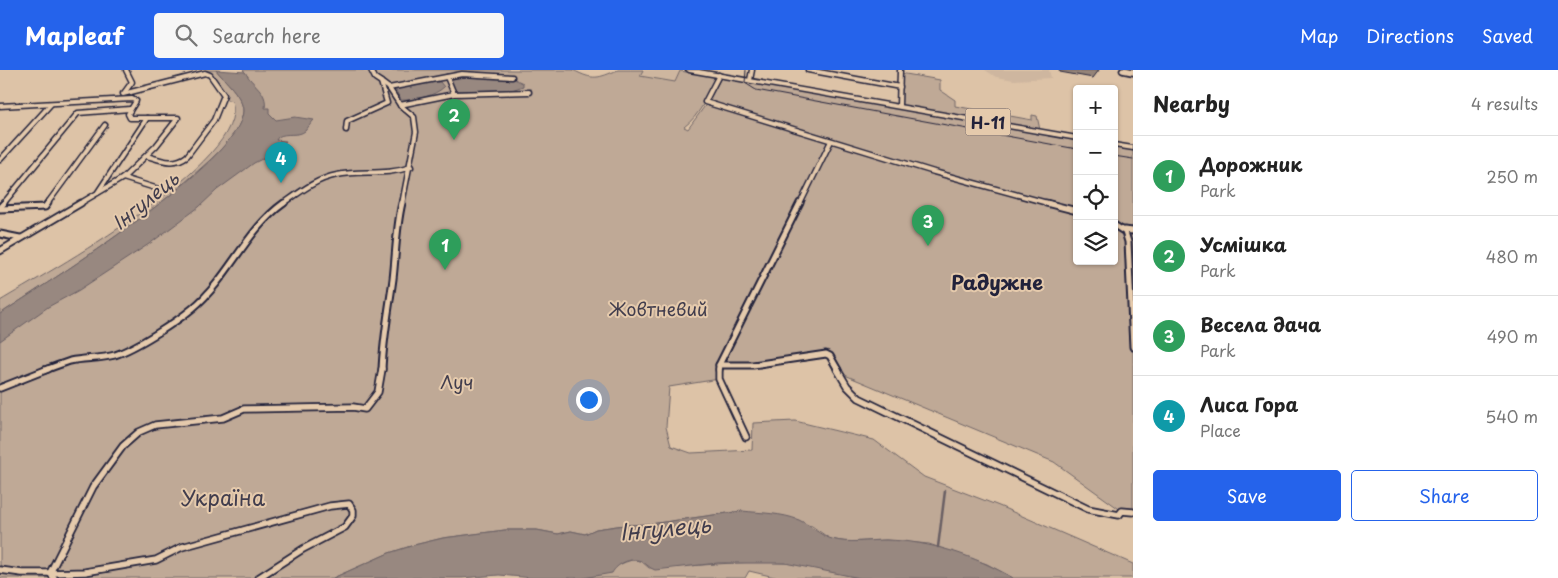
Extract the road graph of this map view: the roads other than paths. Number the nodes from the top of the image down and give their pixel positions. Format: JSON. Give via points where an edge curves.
{"nodes":[{"id":1,"x":126,"y":70,"type":"edge"},
{"id":2,"x":371,"y":70,"type":"edge"},
{"id":3,"x":689,"y":70,"type":"edge"},
{"id":4,"x":752,"y":70,"type":"edge"},
{"id":5,"x":808,"y":70,"type":"edge"},
{"id":6,"x":900,"y":70,"type":"edge"},
{"id":7,"x":1123,"y":70,"type":"edge"},
{"id":8,"x":205,"y":71,"type":"edge"},
{"id":9,"x":1133,"y":72,"type":"edge"},
{"id":10,"x":717,"y":73,"type":"edge"},
{"id":11,"x":447,"y":77,"type":"junction"},
{"id":12,"x":512,"y":77,"type":"dead end"},
{"id":13,"x":750,"y":80,"type":"junction"},
{"id":14,"x":381,"y":82,"type":"junction"},
{"id":15,"x":900,"y":87,"type":"junction"},
{"id":16,"x":389,"y":88,"type":"junction"},
{"id":17,"x":529,"y":92,"type":"dead end"},
{"id":18,"x":123,"y":94,"type":"junction"},
{"id":19,"x":454,"y":94,"type":"junction"},
{"id":20,"x":118,"y":100,"type":"junction"},
{"id":21,"x":51,"y":104,"type":"junction"},
{"id":22,"x":400,"y":105,"type":"junction"},
{"id":23,"x":0,"y":106,"type":"edge"},
{"id":24,"x":899,"y":106,"type":"junction"},
{"id":25,"x":130,"y":109,"type":"junction"},
{"id":26,"x":147,"y":118,"type":"junction"},
{"id":27,"x":105,"y":125,"type":"dead end"},
{"id":28,"x":346,"y":130,"type":"dead end"},
{"id":29,"x":1073,"y":137,"type":"edge"},
{"id":30,"x":832,"y":141,"type":"junction"},
{"id":31,"x":1118,"y":146,"type":"edge"},
{"id":32,"x":1133,"y":148,"type":"edge"},
{"id":33,"x":147,"y":156,"type":"junction"},
{"id":34,"x":0,"y":160,"type":"edge"},
{"id":35,"x":411,"y":167,"type":"junction"},
{"id":36,"x":123,"y":178,"type":"junction"},
{"id":37,"x":165,"y":191,"type":"dead end"},
{"id":38,"x":96,"y":194,"type":"junction"},
{"id":39,"x":0,"y":208,"type":"edge"},
{"id":40,"x":1073,"y":210,"type":"edge"},
{"id":41,"x":1118,"y":227,"type":"edge"},
{"id":42,"x":1123,"y":230,"type":"junction"},
{"id":43,"x":1133,"y":231,"type":"edge"},
{"id":44,"x":0,"y":234,"type":"edge"},
{"id":45,"x":20,"y":238,"type":"junction"},
{"id":46,"x":0,"y":251,"type":"edge"},
{"id":47,"x":1131,"y":262,"type":"edge"},
{"id":48,"x":1133,"y":347,"type":"edge"},
{"id":49,"x":719,"y":365,"type":"junction"},
{"id":50,"x":0,"y":388,"type":"edge"},
{"id":51,"x":746,"y":437,"type":"dead end"},
{"id":52,"x":1133,"y":512,"type":"edge"},
{"id":53,"x":0,"y":570,"type":"edge"},
{"id":54,"x":52,"y":576,"type":"edge"},
{"id":55,"x":258,"y":578,"type":"edge"}],
"edges":[{"from":1,"to":18,"type":"street","via":[[132,82]]},
{"from":2,"to":14,"type":"street"},
{"from":3,"to":10,"type":"main road","number":"Н-11"},
{"from":4,"to":13,"type":"street"},
{"from":5,"to":15,"type":"street"},
{"from":6,"to":15,"type":"street"},
{"from":7,"to":9,"type":"street"},
{"from":8,"to":18,"type":"street"},
{"from":8,"to":33,"type":"street","via":[[224,95],[206,131],[180,161]]},
{"from":10,"to":13,"type":"main road","number":"Н-11"},
{"from":10,"to":30,"type":"street","via":[[705,102]]},
{"from":11,"to":12,"type":"street","via":[[481,74]]},
{"from":11,"to":16,"type":"street"},
{"from":11,"to":19,"type":"street"},
{"from":13,"to":24,"type":"main road","number":"Н-11"},
{"from":14,"to":16,"type":"street"},
{"from":14,"to":28,"type":"street","via":[[387,104],[347,121]]},
{"from":15,"to":24,"type":"street"},
{"from":16,"to":22,"type":"street"},
{"from":17,"to":19,"type":"street"},
{"from":18,"to":20,"type":"street"},
{"from":19,"to":22,"type":"street"},
{"from":20,"to":21,"type":"street"},
{"from":20,"to":25,"type":"street","via":[[136,101]]},
{"from":21,"to":23,"type":"street"},
{"from":21,"to":34,"type":"street"},
{"from":22,"to":35,"type":"street","via":[[416,120]]},
{"from":24,"to":29,"type":"main road","number":"Н-11"},
{"from":25,"to":26,"type":"street","via":[[130,118]]},
{"from":25,"to":39,"type":"street","via":[[78,113]]},
{"from":26,"to":33,"type":"street","via":[[178,118]]},
{"from":26,"to":38,"type":"street"},
{"from":27,"to":39,"type":"street","via":[[45,208]]},
{"from":30,"to":40,"type":"street"},
{"from":30,"to":49,"type":"street"},
{"from":31,"to":32,"type":"main road"},
{"from":33,"to":36,"type":"street"},
{"from":35,"to":50,"type":"street","via":[[369,174],[340,174],[310,185],[262,221],[220,279],[193,308],[151,336],[117,354],[71,361]]},
{"from":35,"to":54,"type":"street","via":[[397,224],[381,382],[371,403],[365,409],[244,409],[228,417],[153,425],[138,431],[112,458],[84,504]]},
{"from":36,"to":37,"type":"street"},
{"from":36,"to":38,"type":"street"},
{"from":38,"to":45,"type":"street"},
{"from":41,"to":42,"type":"street"},
{"from":42,"to":43,"type":"street"},
{"from":42,"to":47,"type":"street","via":[[1127,235]]},
{"from":44,"to":45,"type":"street"},
{"from":45,"to":46,"type":"street"},
{"from":47,"to":48,"type":"street"},
{"from":49,"to":51,"type":"street","via":[[720,379]]},
{"from":49,"to":52,"type":"street","via":[[741,366],[826,354],[852,392],[860,398],[1088,509],[1112,515],[1119,515],[1122,511]]},
{"from":53,"to":54,"type":"street"},
{"from":54,"to":55,"type":"street","via":[[156,560],[182,547],[330,506],[349,504],[353,507],[352,520],[345,528],[303,547]]}]}
